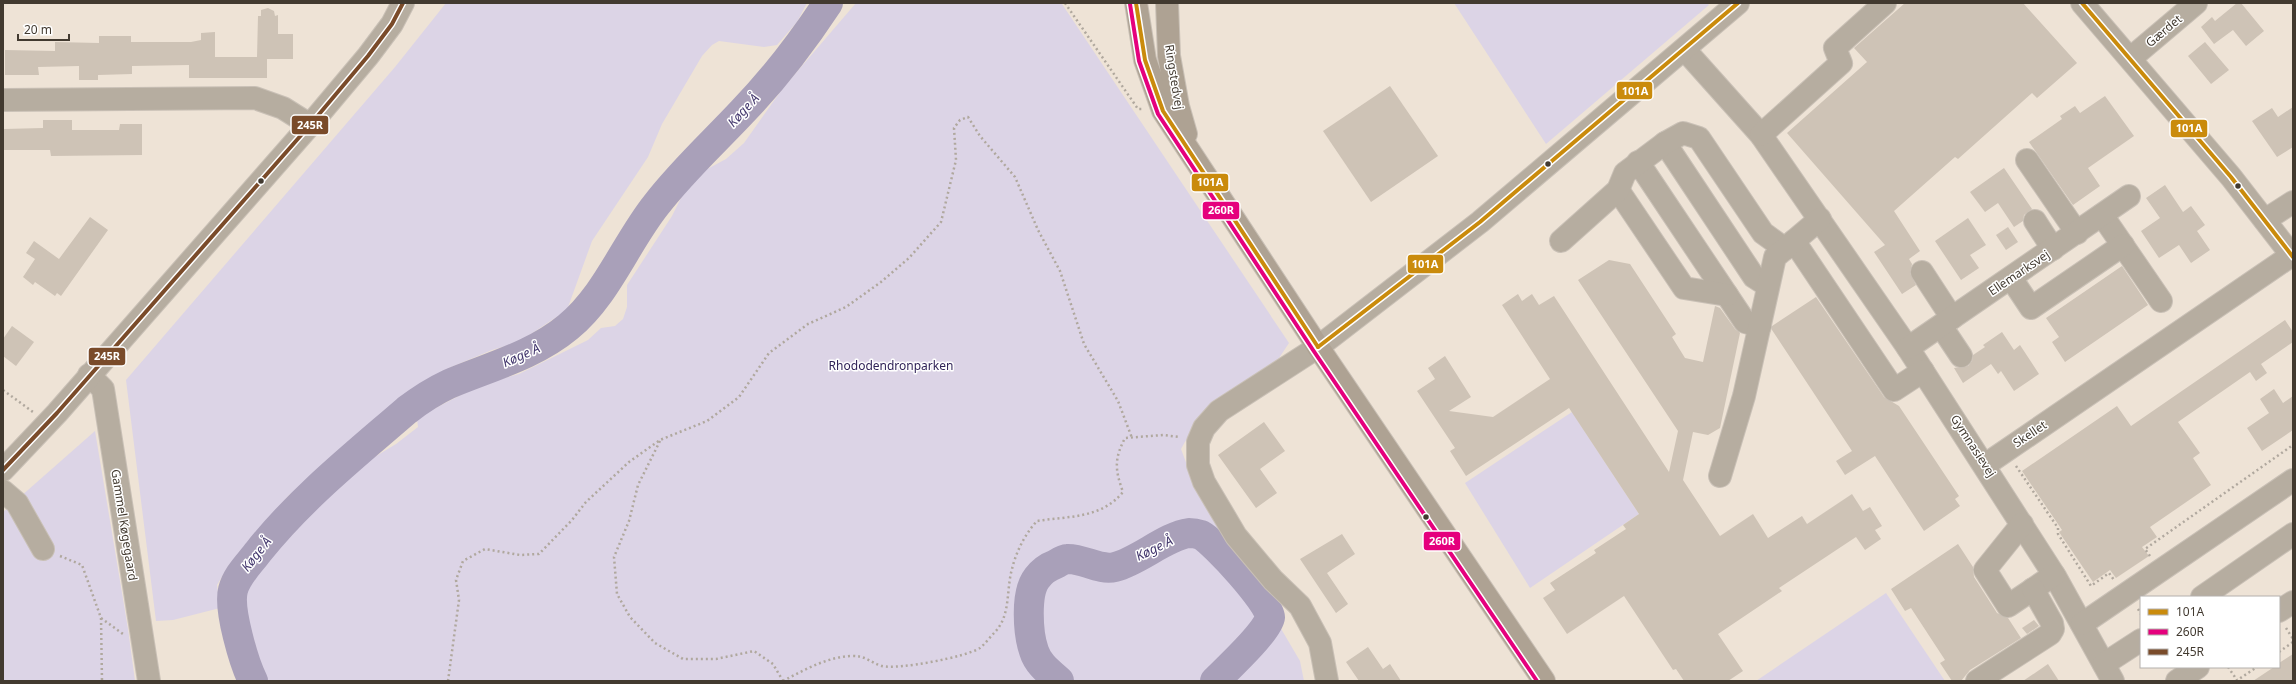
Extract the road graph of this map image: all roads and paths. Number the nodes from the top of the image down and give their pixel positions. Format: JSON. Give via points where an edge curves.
{"nodes":[{"id":1,"x":403,"y":3,"type":"edge"},
{"id":2,"x":1065,"y":3,"type":"edge"},
{"id":3,"x":1136,"y":3,"type":"edge"},
{"id":4,"x":1167,"y":3,"type":"edge"},
{"id":5,"x":1738,"y":3,"type":"edge"},
{"id":6,"x":1885,"y":3,"type":"edge"},
{"id":7,"x":2082,"y":3,"type":"edge"},
{"id":8,"x":2196,"y":3,"type":"edge"},
{"id":9,"x":1685,"y":50,"type":"junction"},
{"id":10,"x":2131,"y":58,"type":"junction"},
{"id":11,"x":3,"y":100,"type":"edge"},
{"id":12,"x":1163,"y":111,"type":"junction"},
{"id":13,"x":310,"y":125,"type":"junction"},
{"id":14,"x":1761,"y":135,"type":"junction"},
{"id":15,"x":1665,"y":143,"type":"junction"},
{"id":16,"x":1190,"y":151,"type":"junction"},
{"id":17,"x":2028,"y":160,"type":"dead end"},
{"id":18,"x":1638,"y":162,"type":"junction"},
{"id":19,"x":1618,"y":190,"type":"junction"},
{"id":20,"x":2129,"y":196,"type":"dead end"},
{"id":21,"x":2293,"y":202,"type":"edge"},
{"id":22,"x":2102,"y":216,"type":"junction"},
{"id":23,"x":1820,"y":219,"type":"junction"},
{"id":24,"x":2265,"y":220,"type":"junction"},
{"id":25,"x":2035,"y":221,"type":"dead end"},
{"id":26,"x":2077,"y":233,"type":"junction"},
{"id":27,"x":1561,"y":241,"type":"dead end"},
{"id":28,"x":1790,"y":245,"type":"junction"},
{"id":29,"x":2123,"y":245,"type":"junction"},
{"id":30,"x":2053,"y":249,"type":"junction"},
{"id":31,"x":2292,"y":256,"type":"edge"},
{"id":32,"x":1922,"y":272,"type":"dead end"},
{"id":33,"x":2011,"y":278,"type":"junction"},
{"id":34,"x":1768,"y":286,"type":"junction"},
{"id":35,"x":1727,"y":295,"type":"junction"},
{"id":36,"x":2161,"y":301,"type":"dead end"},
{"id":37,"x":1947,"y":322,"type":"junction"},
{"id":38,"x":1760,"y":326,"type":"junction"},
{"id":39,"x":1318,"y":347,"type":"junction"},
{"id":40,"x":1908,"y":348,"type":"junction"},
{"id":41,"x":1961,"y":356,"type":"dead end"},
{"id":42,"x":1923,"y":371,"type":"junction"},
{"id":43,"x":90,"y":375,"type":"junction"},
{"id":44,"x":3,"y":390,"type":"edge"},
{"id":45,"x":47,"y":423,"type":"junction"},
{"id":46,"x":1132,"y":438,"type":"junction"},
{"id":47,"x":660,"y":440,"type":"junction"},
{"id":48,"x":1198,"y":442,"type":"junction"},
{"id":49,"x":2293,"y":445,"type":"edge"},
{"id":50,"x":2006,"y":451,"type":"junction"},
{"id":51,"x":1985,"y":465,"type":"junction"},
{"id":52,"x":3,"y":470,"type":"edge"},
{"id":53,"x":1720,"y":476,"type":"dead end"},
{"id":54,"x":2293,"y":480,"type":"edge"},
{"id":55,"x":3,"y":491,"type":"edge"},
{"id":56,"x":2022,"y":524,"type":"junction"},
{"id":57,"x":2293,"y":534,"type":"edge"},
{"id":58,"x":43,"y":549,"type":"joint"},
{"id":59,"x":2145,"y":562,"type":"dead end"},
{"id":60,"x":2054,"y":575,"type":"junction"},
{"id":61,"x":2033,"y":589,"type":"junction"},
{"id":62,"x":2127,"y":593,"type":"junction"},
{"id":63,"x":2203,"y":596,"type":"edge"},
{"id":64,"x":2293,"y":602,"type":"edge"},
{"id":65,"x":2280,"y":610,"type":"edge"},
{"id":66,"x":2140,"y":612,"type":"edge"},
{"id":67,"x":2082,"y":624,"type":"junction"},
{"id":68,"x":2140,"y":641,"type":"edge"},
{"id":69,"x":2293,"y":642,"type":"edge"},
{"id":70,"x":2280,"y":651,"type":"edge"},
{"id":71,"x":2196,"y":668,"type":"edge"},
{"id":72,"x":2229,"y":668,"type":"edge"},
{"id":73,"x":2256,"y":668,"type":"edge"},
{"id":74,"x":2109,"y":673,"type":"edge"},
{"id":75,"x":102,"y":681,"type":"edge"},
{"id":76,"x":149,"y":681,"type":"edge"},
{"id":77,"x":448,"y":681,"type":"edge"},
{"id":78,"x":783,"y":681,"type":"edge"},
{"id":79,"x":1327,"y":681,"type":"edge"},
{"id":80,"x":1544,"y":681,"type":"edge"},
{"id":81,"x":1977,"y":681,"type":"edge"},
{"id":82,"x":2177,"y":681,"type":"edge"},
{"id":83,"x":2237,"y":681,"type":"edge"}],
"edges":[{"from":1,"to":13,"type":"street","via":[[392,24],[368,56]]},
{"from":2,"to":12,"type":"path","via":[[1138,109]]},
{"from":3,"to":12,"type":"main road","name":"Ringstedvej","via":[[1145,60]]},
{"from":4,"to":16,"type":"main road","name":"Ringstedvej","via":[[1169,56],[1178,106]]},
{"from":5,"to":9,"type":"street"},
{"from":6,"to":14,"type":"street","via":[[1835,48],[1841,63]]},
{"from":7,"to":10,"type":"street"},
{"from":8,"to":10,"type":"street","name":"Gærdet"},
{"from":9,"to":14,"type":"street","name":"Gymnasievej"},
{"from":9,"to":39,"type":"street","via":[[1480,222]]},
{"from":10,"to":24,"type":"street"},
{"from":11,"to":13,"type":"street","via":[[256,98],[283,108]]},
{"from":12,"to":16,"type":"main road","name":"Ringstedvej"},
{"from":13,"to":43,"type":"street"},
{"from":14,"to":23,"type":"street","name":"Gymnasievej"},
{"from":15,"to":18,"type":"street"},
{"from":15,"to":28,"type":"street","via":[[1683,133],[1700,138],[1763,233]]},
{"from":15,"to":34,"type":"street","via":[[1754,277]]},
{"from":16,"to":39,"type":"main road","name":"Ringstedvej"},
{"from":17,"to":26,"type":"street"},
{"from":18,"to":19,"type":"street","via":[[1625,173]]},
{"from":18,"to":35,"type":"street"},
{"from":19,"to":27,"type":"street"},
{"from":19,"to":35,"type":"street","via":[[1684,288]]},
{"from":20,"to":22,"type":"street","name":"Ellemarksvej"},
{"from":21,"to":24,"type":"street"},
{"from":22,"to":26,"type":"street","name":"Ellemarksvej"},
{"from":22,"to":29,"type":"street"},
{"from":23,"to":28,"type":"street"},
{"from":23,"to":40,"type":"street","name":"Gymnasievej"},
{"from":24,"to":31,"type":"street"},
{"from":25,"to":30,"type":"street"},
{"from":26,"to":30,"type":"street","name":"Ellemarksvej"},
{"from":28,"to":34,"type":"street","via":[[1775,257]]},
{"from":28,"to":42,"type":"street","via":[[1894,390]]},
{"from":29,"to":33,"type":"street","via":[[2031,308]]},
{"from":29,"to":36,"type":"street"},
{"from":30,"to":33,"type":"street","name":"Ellemarksvej"},
{"from":31,"to":50,"type":"street","name":"Skellet"},
{"from":32,"to":37,"type":"street"},
{"from":33,"to":37,"type":"street","name":"Ellemarksvej"},
{"from":34,"to":38,"type":"street"},
{"from":35,"to":38,"type":"street","via":[[1745,322]]},
{"from":37,"to":40,"type":"street","name":"Ellemarksvej"},
{"from":37,"to":41,"type":"street"},
{"from":38,"to":53,"type":"street","via":[[1744,396]]},
{"from":39,"to":48,"type":"street","via":[[1219,411],[1204,428]]},
{"from":39,"to":80,"type":"main road","name":"Ringstedvej"},
{"from":40,"to":42,"type":"street","name":"Gymnasievej"},
{"from":42,"to":51,"type":"street","name":"Gymnasievej"},
{"from":43,"to":45,"type":"street"},
{"from":43,"to":76,"type":"street","name":"Gammel Køgegaard","via":[[103,389]]},
{"from":44,"to":45,"type":"path"},
{"from":45,"to":52,"type":"street"},
{"from":46,"to":47,"type":"path","via":[[1118,401],[1084,344],[1060,271],[1038,230],[1015,177],[980,136],[968,117],[960,120],[954,128],[956,160],[941,222],[909,258],[881,282],[846,306],[808,324],[769,353],[738,397],[707,421]]},
{"from":46,"to":48,"type":"path","via":[[1163,435]]},
{"from":46,"to":78,"type":"path","via":[[1125,438],[1117,454],[1117,474],[1123,492],[1115,502],[1101,511],[1087,515],[1037,521],[1027,532],[1012,569],[1007,608],[996,631],[980,647],[960,656],[882,666],[869,658],[851,656],[816,664]]},
{"from":47,"to":77,"type":"path","via":[[628,462],[586,502],[539,554],[520,555],[485,550],[463,560],[456,580],[459,600]]},
{"from":47,"to":78,"type":"path","via":[[638,486],[629,522],[614,557],[617,594],[630,617],[655,643],[683,659],[716,659],[754,651],[773,664]]},
{"from":48,"to":79,"type":"street","via":[[1198,465],[1204,482],[1236,536],[1273,580],[1300,606],[1320,643]]},
{"from":49,"to":59,"type":"path","via":[[2145,549],[2151,557]]},
{"from":50,"to":51,"type":"street","name":"Skellet"},
{"from":50,"to":62,"type":"path","via":[[2058,528],[2058,534],[2091,586],[2109,573],[2114,580],[2118,578]]},
{"from":51,"to":56,"type":"street","name":"Gymnasievej"},
{"from":54,"to":62,"type":"street"},
{"from":55,"to":58,"type":"street","via":[[17,503]]},
{"from":56,"to":60,"type":"street","name":"Gymnasievej"},
{"from":56,"to":61,"type":"street","via":[[1985,570],[2008,606]]},
{"from":57,"to":63,"type":"street"},
{"from":58,"to":75,"type":"path","via":[[82,565],[101,618]]},
{"from":60,"to":61,"type":"street"},
{"from":60,"to":67,"type":"street","name":"Gymnasievej"},
{"from":61,"to":81,"type":"street","via":[[2052,623],[2053,629],[2050,634]]},
{"from":62,"to":66,"type":"path"},
{"from":62,"to":67,"type":"street"},
{"from":64,"to":65,"type":"street"},
{"from":67,"to":74,"type":"street","name":"Gymnasievej"},
{"from":68,"to":74,"type":"street"},
{"from":69,"to":70,"type":"path"},
{"from":71,"to":82,"type":"street"},
{"from":72,"to":83,"type":"path"},
{"from":73,"to":83,"type":"path"}]}
